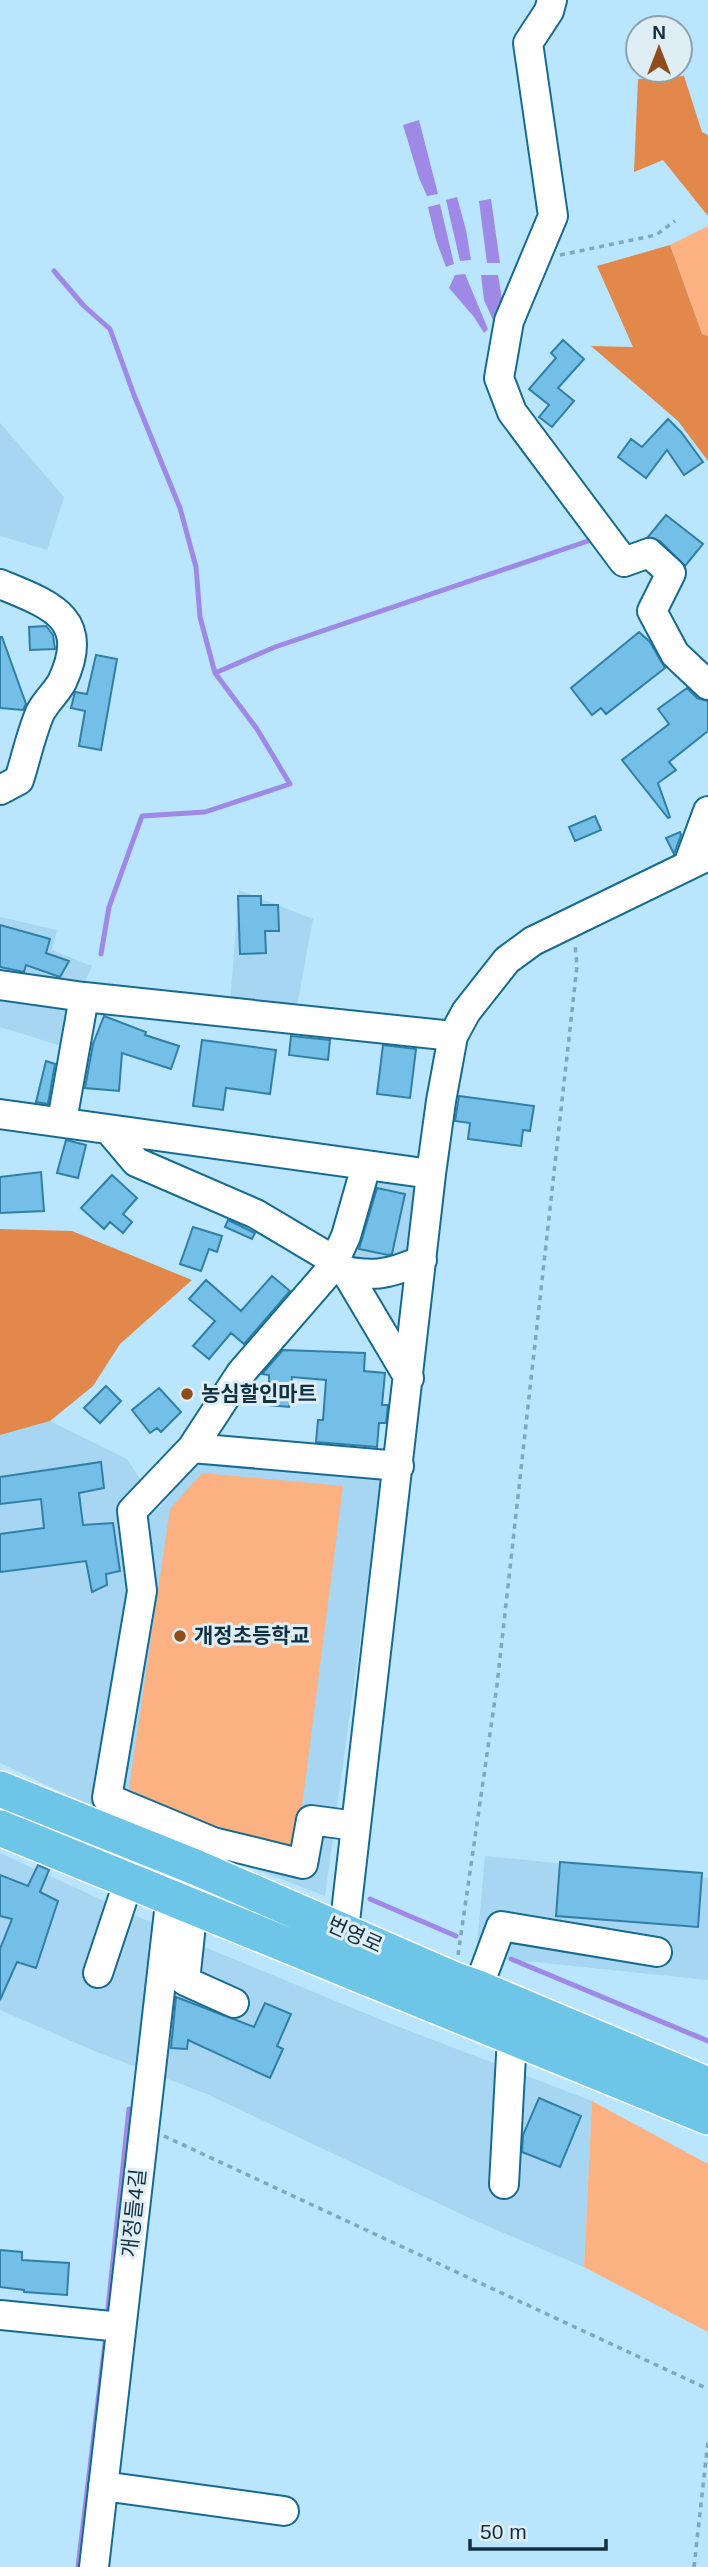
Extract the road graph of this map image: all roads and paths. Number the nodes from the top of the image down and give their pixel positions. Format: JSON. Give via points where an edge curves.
{"nodes":[{"id":1,"x":552,"y":0,"type":"edge"},
{"id":2,"x":675,"y":221,"type":"dead end"},
{"id":3,"x":530,"y":272,"type":"junction"},
{"id":4,"x":0,"y":584,"type":"edge"},
{"id":5,"x":708,"y":685,"type":"edge"},
{"id":6,"x":0,"y":790,"type":"edge"},
{"id":7,"x":708,"y":811,"type":"edge"},
{"id":8,"x":698,"y":861,"type":"edge"},
{"id":9,"x":572,"y":922,"type":"junction"},
{"id":10,"x":0,"y":985,"type":"edge"},
{"id":11,"x":84,"y":997,"type":"junction"},
{"id":12,"x":453,"y":1036,"type":"junction"},
{"id":13,"x":0,"y":1114,"type":"edge"},
{"id":14,"x":62,"y":1121,"type":"junction"},
{"id":15,"x":109,"y":1130,"type":"junction"},
{"id":16,"x":366,"y":1166,"type":"junction"},
{"id":17,"x":431,"y":1174,"type":"junction"},
{"id":18,"x":422,"y":1260,"type":"junction"},
{"id":19,"x":337,"y":1267,"type":"junction"},
{"id":20,"x":409,"y":1378,"type":"junction"},
{"id":21,"x":192,"y":1448,"type":"junction"},
{"id":22,"x":399,"y":1466,"type":"junction"},
{"id":23,"x":0,"y":1789,"type":"edge"},
{"id":24,"x":356,"y":1826,"type":"junction"},
{"id":25,"x":0,"y":1828,"type":"edge"},
{"id":26,"x":174,"y":1859,"type":"junction"},
{"id":27,"x":129,"y":1880,"type":"junction"},
{"id":28,"x":181,"y":1901,"type":"junction"},
{"id":29,"x":344,"y":1930,"type":"junction"},
{"id":30,"x":657,"y":1952,"type":"dead end"},
{"id":31,"x":98,"y":1973,"type":"dead end"},
{"id":32,"x":466,"y":1984,"type":"junction"},
{"id":33,"x":234,"y":2003,"type":"dead end"},
{"id":34,"x":512,"y":2037,"type":"junction"},
{"id":35,"x":708,"y":2085,"type":"edge"},
{"id":36,"x":708,"y":2118,"type":"edge"},
{"id":37,"x":144,"y":2126,"type":"junction"},
{"id":38,"x":504,"y":2184,"type":"dead end"},
{"id":39,"x":0,"y":2315,"type":"edge"},
{"id":40,"x":111,"y":2326,"type":"junction"},
{"id":41,"x":708,"y":2389,"type":"edge"},
{"id":42,"x":708,"y":2441,"type":"edge"},
{"id":43,"x":103,"y":2486,"type":"junction"},
{"id":44,"x":284,"y":2511,"type":"dead end"},
{"id":45,"x":94,"y":2567,"type":"edge"},
{"id":46,"x":694,"y":2567,"type":"edge"}],
"edges":[{"from":1,"to":3,"type":"street","via":[[528,43],[553,216]]},
{"from":2,"to":3,"type":"path","via":[[656,235],[561,255]]},
{"from":3,"to":5,"type":"street","via":[[509,321],[499,378],[512,412],[624,562],[649,553],[671,573],[653,611],[675,654]]},
{"from":4,"to":6,"type":"street","via":[[40,600],[65,619],[73,655],[40,714],[19,780]]},
{"from":7,"to":8,"type":"street"},
{"from":8,"to":9,"type":"street"},
{"from":9,"to":12,"type":"street","via":[[507,960]]},
{"from":9,"to":32,"type":"path","via":[[577,966]]},
{"from":10,"to":11,"type":"street"},
{"from":11,"to":12,"type":"street"},
{"from":11,"to":14,"type":"street"},
{"from":12,"to":17,"type":"street"},
{"from":13,"to":14,"type":"street"},
{"from":14,"to":15,"type":"street"},
{"from":15,"to":16,"type":"street"},
{"from":15,"to":19,"type":"street","via":[[136,1162],[256,1214]]},
{"from":16,"to":17,"type":"street"},
{"from":16,"to":19,"type":"street"},
{"from":17,"to":18,"type":"street"},
{"from":18,"to":19,"type":"street","via":[[396,1272],[365,1276]]},
{"from":18,"to":20,"type":"street"},
{"from":19,"to":20,"type":"street"},
{"from":19,"to":21,"type":"street","via":[[241,1373]]},
{"from":20,"to":22,"type":"street"},
{"from":21,"to":22,"type":"street"},
{"from":21,"to":24,"type":"street","via":[[132,1511],[142,1591],[107,1798],[213,1842],[303,1864],[311,1820]]},
{"from":22,"to":24,"type":"street"},
{"from":23,"to":26,"type":"main road","name":"번영로"},
{"from":24,"to":29,"type":"street"},
{"from":25,"to":27,"type":"main road","name":"번영로"},
{"from":26,"to":28,"type":"street","name":"개정들4길"},
{"from":26,"to":29,"type":"main road","name":"번영로"},
{"from":27,"to":28,"type":"main road","name":"번영로"},
{"from":27,"to":31,"type":"street"},
{"from":28,"to":33,"type":"street","via":[[185,1980]]},
{"from":28,"to":34,"type":"main road","name":"번영로"},
{"from":28,"to":37,"type":"street","name":"개정들4길"},
{"from":29,"to":32,"type":"main road","name":"번영로"},
{"from":30,"to":32,"type":"street","via":[[500,1926]]},
{"from":32,"to":35,"type":"main road","name":"번영로"},
{"from":34,"to":36,"type":"main road","name":"번영로"},
{"from":34,"to":38,"type":"street"},
{"from":37,"to":40,"type":"street","name":"개정들4길"},
{"from":37,"to":41,"type":"path"},
{"from":39,"to":40,"type":"street"},
{"from":40,"to":43,"type":"street","name":"개정들4길"},
{"from":42,"to":46,"type":"path"},
{"from":43,"to":44,"type":"street"},
{"from":43,"to":45,"type":"street","name":"개정들4길"}]}
